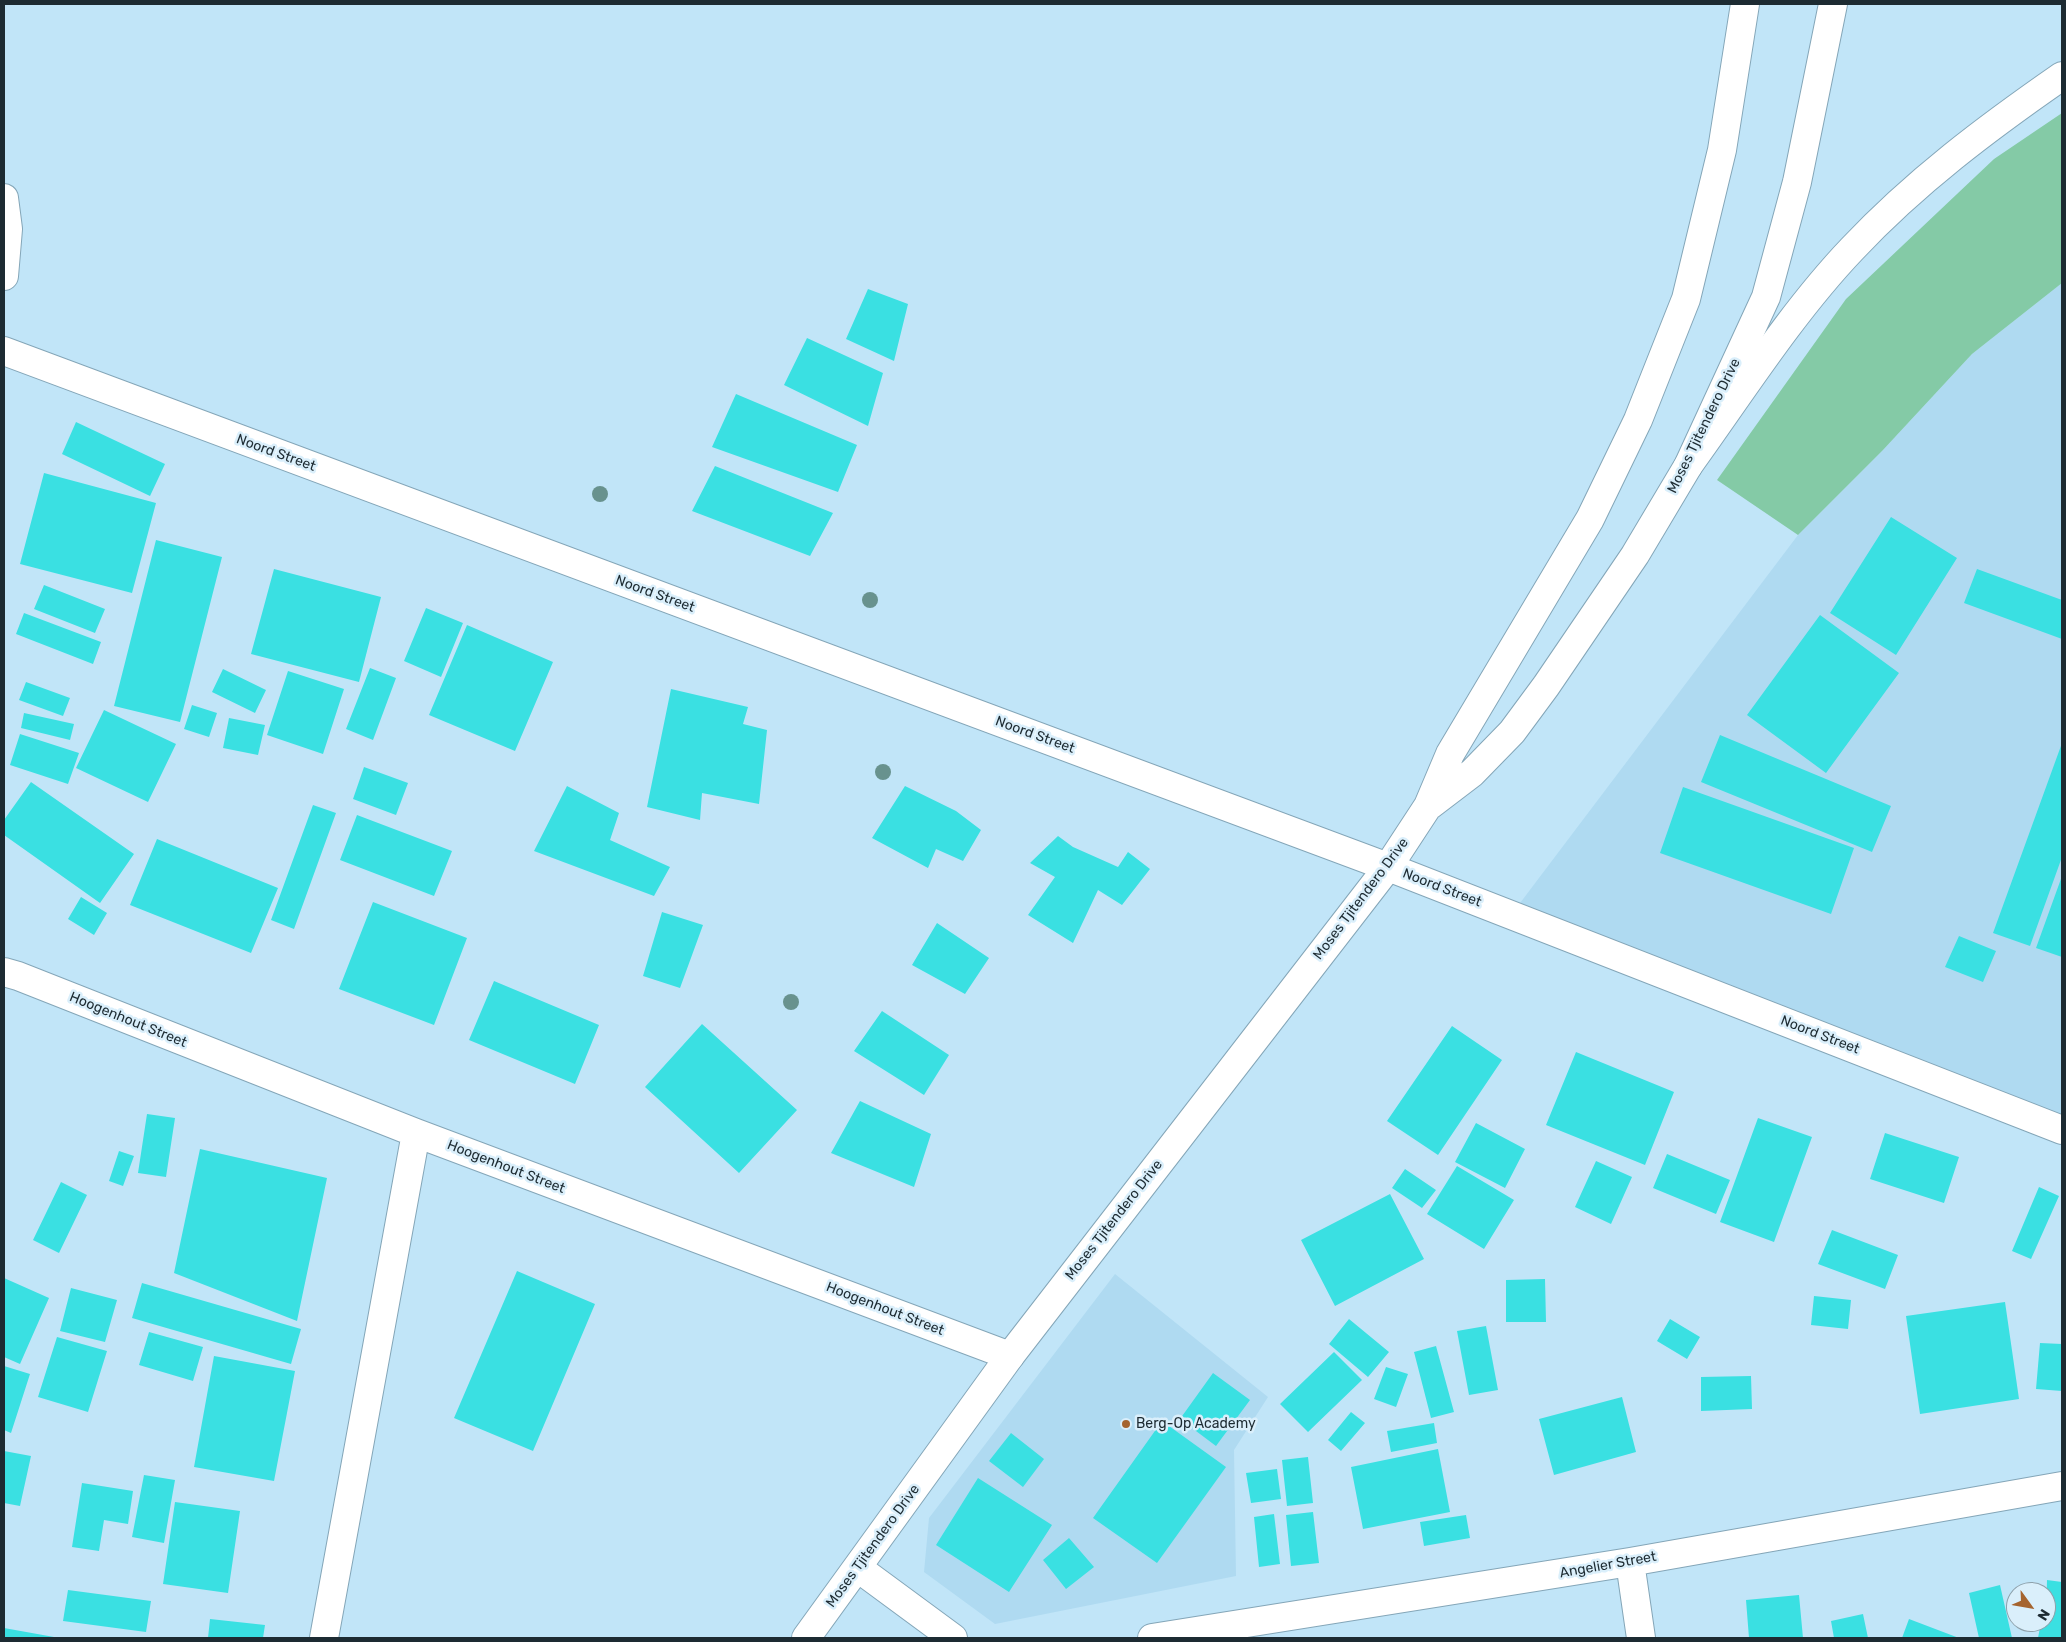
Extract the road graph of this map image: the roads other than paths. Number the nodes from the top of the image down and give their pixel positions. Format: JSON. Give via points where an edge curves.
{"nodes":[{"id":1,"x":1745,"y":4,"type":"edge"},
{"id":2,"x":1833,"y":4,"type":"edge"},
{"id":3,"x":2062,"y":76,"type":"edge"},
{"id":4,"x":4,"y":198,"type":"edge"},
{"id":5,"x":4,"y":276,"type":"edge"},
{"id":6,"x":4,"y":351,"type":"edge"},
{"id":7,"x":1688,"y":466,"type":"junction"},
{"id":8,"x":1428,"y":806,"type":"junction"},
{"id":9,"x":1388,"y":867,"type":"junction"},
{"id":10,"x":4,"y":972,"type":"edge"},
{"id":11,"x":2062,"y":1130,"type":"edge"},
{"id":12,"x":416,"y":1133,"type":"junction"},
{"id":13,"x":1010,"y":1356,"type":"junction"},
{"id":14,"x":2062,"y":1486,"type":"edge"},
{"id":15,"x":1630,"y":1562,"type":"junction"},
{"id":16,"x":858,"y":1568,"type":"junction"},
{"id":17,"x":324,"y":1638,"type":"edge"},
{"id":18,"x":806,"y":1638,"type":"edge"},
{"id":19,"x":953,"y":1638,"type":"edge"},
{"id":20,"x":1152,"y":1638,"type":"edge"},
{"id":21,"x":1641,"y":1638,"type":"edge"}],
"edges":[{"from":1,"to":8,"type":"main road","name":"Moses Tjitendero Drive","via":[[1722,150],[1686,299],[1642,410],[1590,519],[1450,754]]},
{"from":2,"to":7,"type":"main road","name":"Moses Tjitendero Drive","via":[[1797,182],[1766,297]]},
{"from":3,"to":7,"type":"main road","via":[[1983,131],[1936,169],[1852,248],[1806,303]]},
{"from":4,"to":5,"type":"main road","via":[[8,229]]},
{"from":6,"to":9,"type":"main road","name":"Noord Street"},
{"from":7,"to":8,"type":"main road","name":"Moses Tjitendero Drive","via":[[1635,555],[1512,732],[1472,773]]},
{"from":8,"to":9,"type":"main road","name":"Moses Tjitendero Drive"},
{"from":9,"to":11,"type":"main road","name":"Noord Street"},
{"from":9,"to":13,"type":"main road","name":"Moses Tjitendero Drive"},
{"from":10,"to":12,"type":"main road","name":"Hoogenhout Street"},
{"from":12,"to":13,"type":"main road","name":"Hoogenhout Street"},
{"from":12,"to":17,"type":"main road"},
{"from":13,"to":16,"type":"main road","name":"Moses Tjitendero Drive"},
{"from":14,"to":15,"type":"main road","name":"Angelier Street"},
{"from":15,"to":20,"type":"main road","name":"Angelier Street"},
{"from":15,"to":21,"type":"main road"},
{"from":16,"to":18,"type":"main road","name":"Moses Tjitendero Drive"},
{"from":16,"to":19,"type":"main road"}]}
